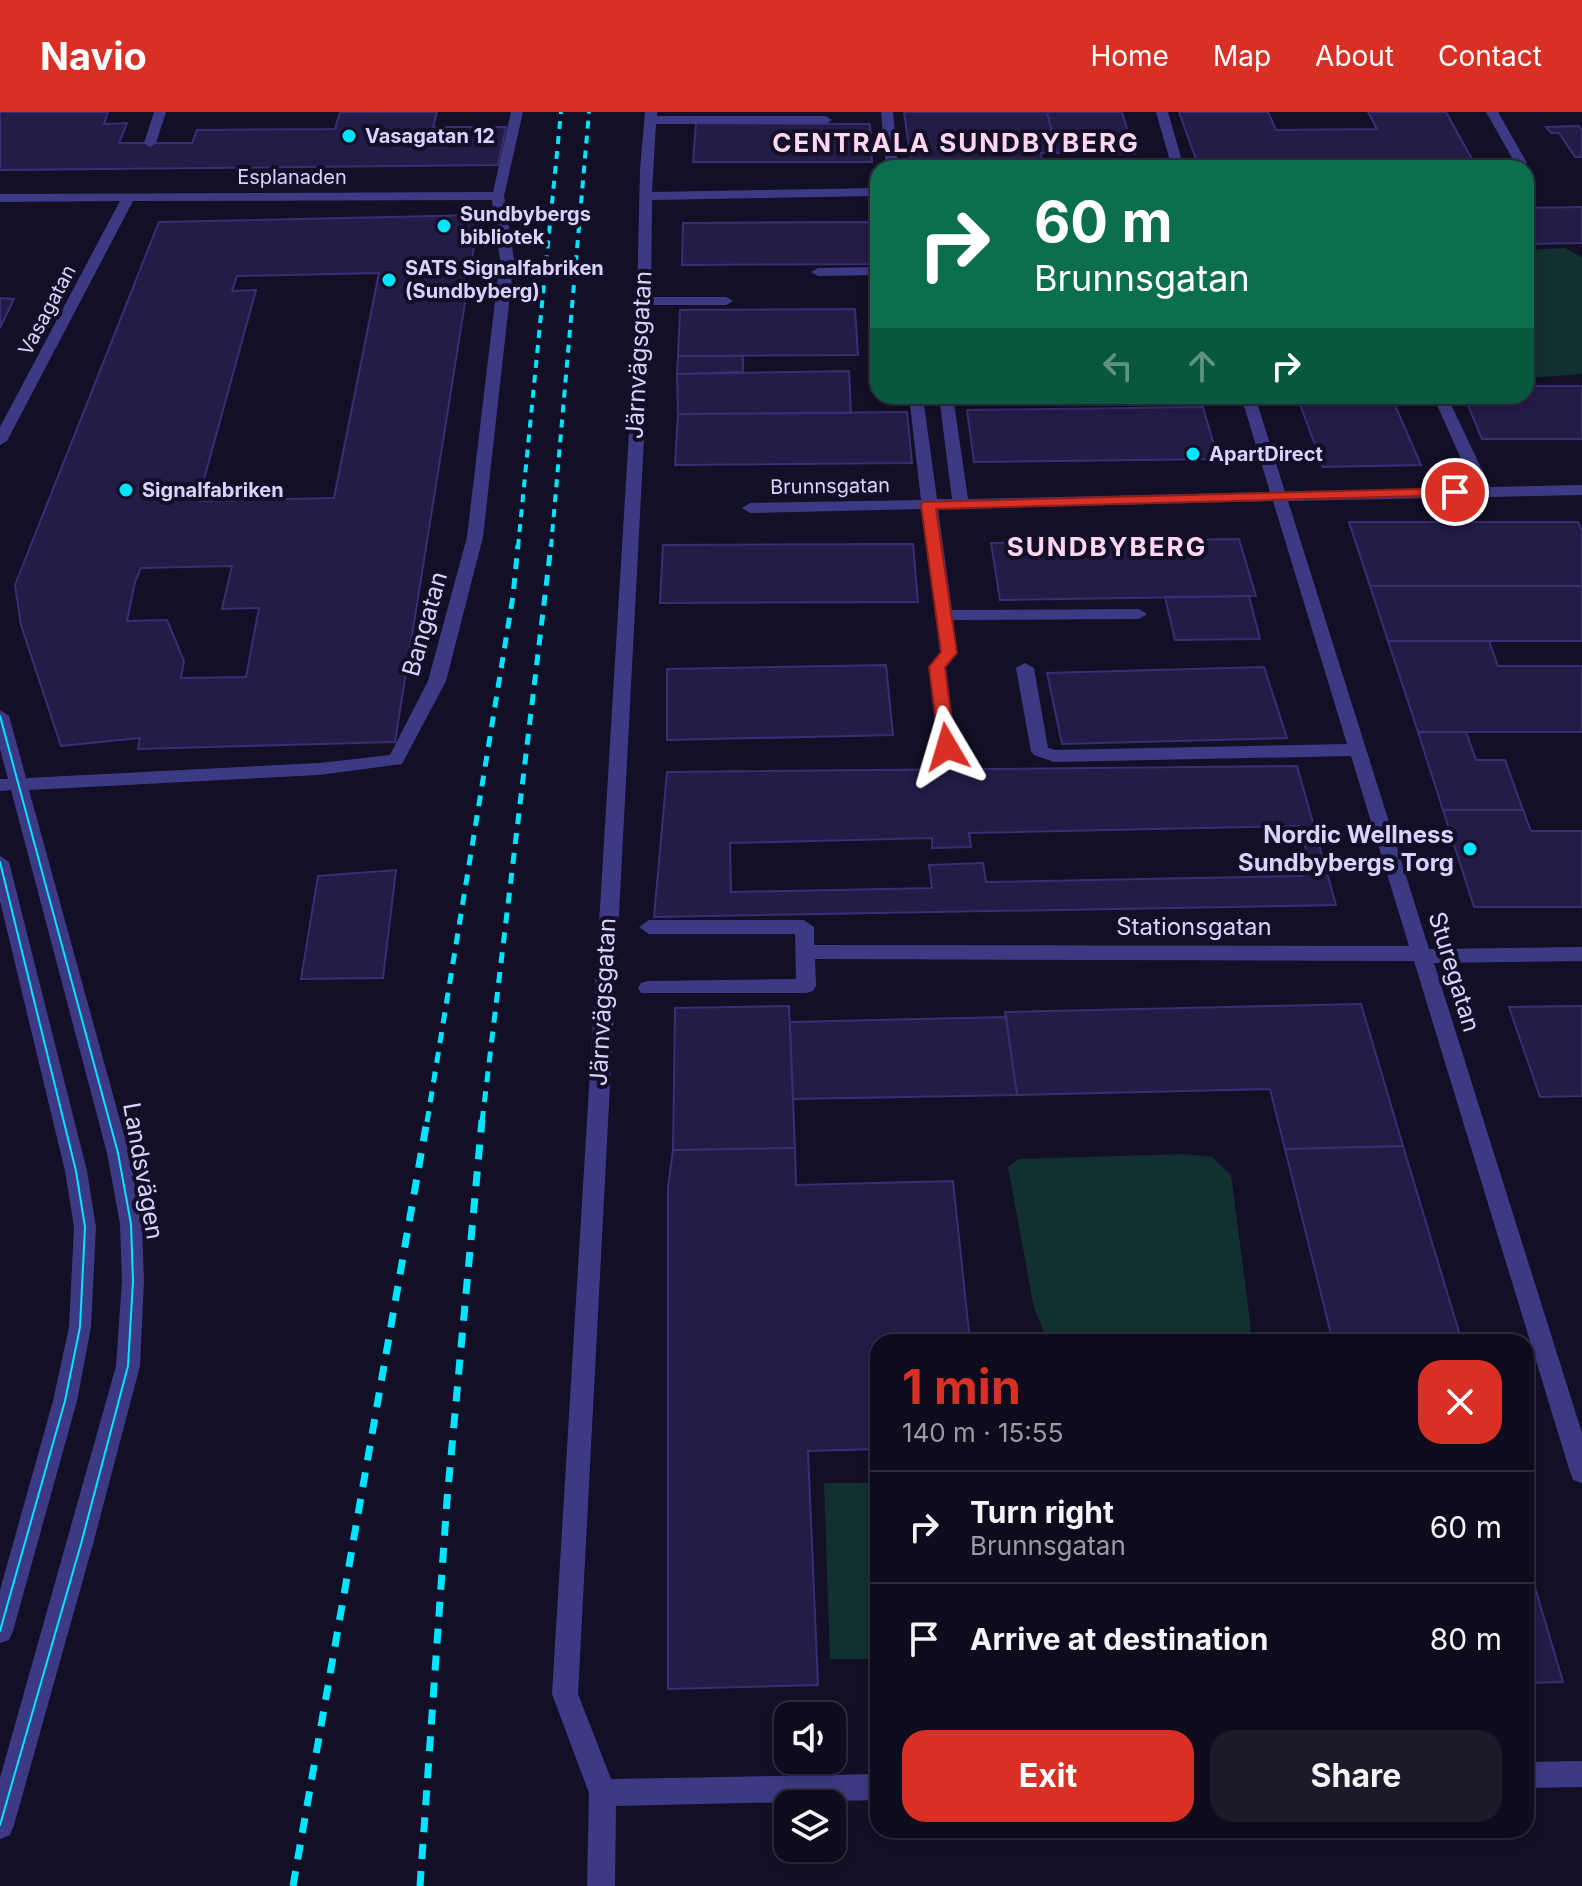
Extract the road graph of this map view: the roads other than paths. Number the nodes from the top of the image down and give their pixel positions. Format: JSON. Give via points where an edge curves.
{"nodes":[{"id":1,"x":160,"y":112,"type":"edge"},
{"id":2,"x":517,"y":112,"type":"edge"},
{"id":3,"x":887,"y":112,"type":"edge"},
{"id":4,"x":1162,"y":112,"type":"edge"},
{"id":5,"x":1492,"y":112,"type":"edge"},
{"id":6,"x":651,"y":116,"type":"edge"},
{"id":7,"x":826,"y":120,"type":"dead end"},
{"id":8,"x":150,"y":143,"type":"dead end"},
{"id":9,"x":891,"y":160,"type":"edge"},
{"id":10,"x":1176,"y":160,"type":"edge"},
{"id":11,"x":1519,"y":160,"type":"edge"},
{"id":12,"x":870,"y":192,"type":"edge"},
{"id":13,"x":498,"y":196,"type":"junction"},
{"id":14,"x":129,"y":197,"type":"junction"},
{"id":15,"x":0,"y":198,"type":"edge"},
{"id":16,"x":646,"y":202,"type":"junction"},
{"id":17,"x":870,"y":271,"type":"edge"},
{"id":18,"x":818,"y":272,"type":"dead end"},
{"id":19,"x":644,"y":301,"type":"junction"},
{"id":20,"x":726,"y":301,"type":"dead end"},
{"id":21,"x":917,"y":404,"type":"edge"},
{"id":22,"x":947,"y":404,"type":"edge"},
{"id":23,"x":1250,"y":404,"type":"edge"},
{"id":24,"x":1444,"y":404,"type":"edge"},
{"id":25,"x":0,"y":441,"type":"edge"},
{"id":26,"x":1582,"y":490,"type":"edge"},
{"id":27,"x":1484,"y":492,"type":"junction"},
{"id":28,"x":1279,"y":496,"type":"junction"},
{"id":29,"x":928,"y":505,"type":"junction"},
{"id":30,"x":961,"y":505,"type":"junction"},
{"id":31,"x":750,"y":508,"type":"dead end"},
{"id":32,"x":1139,"y":614,"type":"dead end"},
{"id":33,"x":944,"y":615,"type":"junction"},
{"id":34,"x":1025,"y":668,"type":"dead end"},
{"id":35,"x":0,"y":716,"type":"edge"},
{"id":36,"x":947,"y":747,"type":"dead end"},
{"id":37,"x":1358,"y":750,"type":"junction"},
{"id":38,"x":9,"y":784,"type":"edge"},
{"id":39,"x":0,"y":862,"type":"edge"},
{"id":40,"x":649,"y":927,"type":"dead end"},
{"id":41,"x":806,"y":952,"type":"junction"},
{"id":42,"x":1582,"y":954,"type":"edge"},
{"id":43,"x":1422,"y":956,"type":"junction"},
{"id":44,"x":648,"y":988,"type":"dead end"},
{"id":45,"x":1582,"y":1472,"type":"edge"},
{"id":46,"x":0,"y":1631,"type":"edge"},
{"id":47,"x":1582,"y":1774,"type":"edge"},
{"id":48,"x":1534,"y":1775,"type":"edge"},
{"id":49,"x":870,"y":1787,"type":"edge"},
{"id":50,"x":603,"y":1793,"type":"junction"},
{"id":51,"x":0,"y":1825,"type":"edge"},
{"id":52,"x":601,"y":1886,"type":"edge"}],
"edges":[{"from":1,"to":8,"type":"street"},
{"from":2,"to":13,"type":"street"},
{"from":3,"to":9,"type":"street"},
{"from":4,"to":10,"type":"street"},
{"from":5,"to":11,"type":"street"},
{"from":6,"to":7,"type":"street"},
{"from":6,"to":16,"type":"street","name":"Järnvägsgatan"},
{"from":12,"to":16,"type":"street"},
{"from":13,"to":14,"type":"street","name":"Esplanaden"},
{"from":13,"to":38,"type":"street","name":"Bangatan","via":[[507,259],[475,537],[437,681],[396,760],[319,769]]},
{"from":14,"to":15,"type":"street","name":"Esplanaden"},
{"from":14,"to":25,"type":"street","name":"Vasagatan"},
{"from":16,"to":19,"type":"street","name":"Järnvägsgatan"},
{"from":17,"to":18,"type":"street"},
{"from":19,"to":20,"type":"street"},
{"from":19,"to":50,"type":"street","name":"Järnvägsgatan","via":[[565,1694]]},
{"from":21,"to":29,"type":"street"},
{"from":22,"to":30,"type":"street"},
{"from":23,"to":28,"type":"street","name":"Sturegatan"},
{"from":24,"to":27,"type":"street"},
{"from":26,"to":27,"type":"street","name":"Brunnsgatan"},
{"from":27,"to":28,"type":"street","name":"Brunnsgatan"},
{"from":28,"to":30,"type":"street","name":"Brunnsgatan"},
{"from":28,"to":37,"type":"street","name":"Sturegatan"},
{"from":29,"to":30,"type":"street","name":"Brunnsgatan"},
{"from":29,"to":31,"type":"street","name":"Brunnsgatan"},
{"from":29,"to":33,"type":"street"},
{"from":32,"to":33,"type":"street"},
{"from":33,"to":36,"type":"street","via":[[949,653],[937,667]]},
{"from":34,"to":37,"type":"street","via":[[1040,751],[1054,756]]},
{"from":35,"to":38,"type":"street","name":"Landsvägen"},
{"from":37,"to":43,"type":"street","name":"Sturegatan"},
{"from":38,"to":51,"type":"street","name":"Landsvägen","via":[[118,1153],[131,1224],[133,1281],[128,1366]]},
{"from":39,"to":46,"type":"street","via":[[85,1227],[80,1327],[65,1401]]},
{"from":40,"to":41,"type":"street","via":[[804,927]]},
{"from":41,"to":43,"type":"street","name":"Stationsgatan"},
{"from":41,"to":44,"type":"street","via":[[806,986]]},
{"from":42,"to":43,"type":"street","name":"Stationsgatan"},
{"from":43,"to":45,"type":"street","name":"Sturegatan"},
{"from":47,"to":48,"type":"street"},
{"from":49,"to":50,"type":"street"},
{"from":50,"to":52,"type":"street","name":"Järnvägsgatan"}]}
